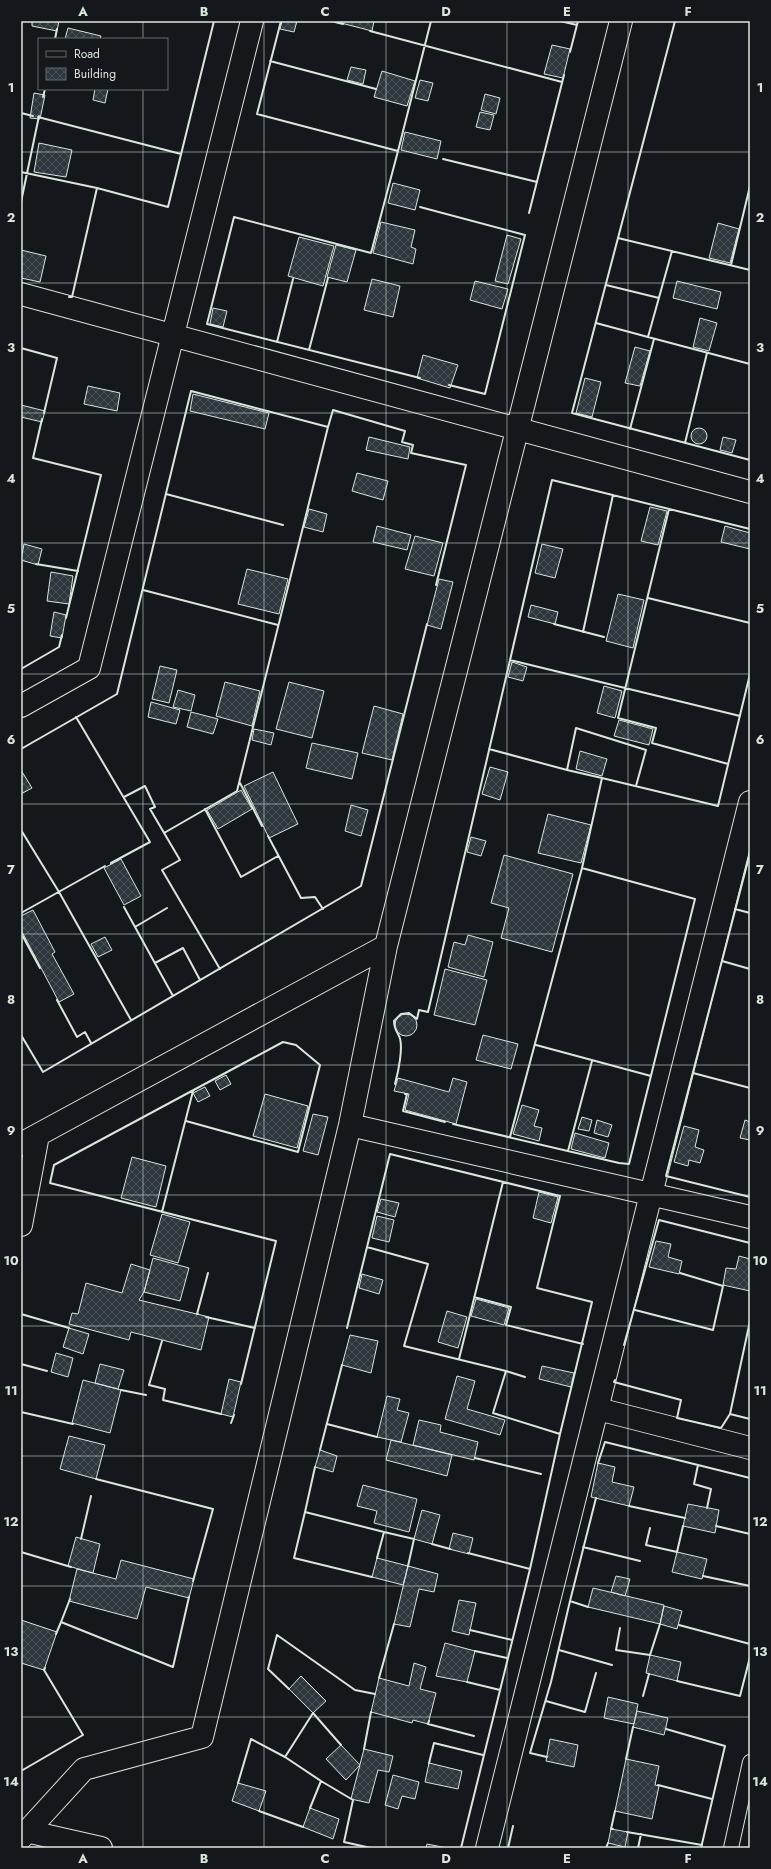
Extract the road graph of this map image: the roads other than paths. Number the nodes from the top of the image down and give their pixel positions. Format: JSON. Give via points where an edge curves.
{"nodes":[{"id":1,"x":252,"y":21,"type":"edge"},
{"id":2,"x":621,"y":21,"type":"edge"},
{"id":3,"x":21,"y":294,"type":"edge"},
{"id":4,"x":173,"y":335,"type":"junction"},
{"id":5,"x":518,"y":429,"type":"junction"},
{"id":6,"x":750,"y":492,"type":"edge"},
{"id":7,"x":21,"y":706,"type":"edge"},
{"id":8,"x":750,"y":802,"type":"edge"},
{"id":9,"x":386,"y":946,"type":"junction"},
{"id":10,"x":350,"y":1124,"type":"junction"},
{"id":11,"x":29,"y":1140,"type":"edge"},
{"id":12,"x":650,"y":1193,"type":"junction"},
{"id":13,"x":750,"y":1217,"type":"edge"},
{"id":14,"x":21,"y":1226,"type":"edge"},
{"id":15,"x":598,"y":1409,"type":"junction"},
{"id":16,"x":750,"y":1448,"type":"edge"},
{"id":17,"x":750,"y":1762,"type":"edge"},
{"id":18,"x":23,"y":1834,"type":"edge"},
{"id":19,"x":101,"y":1848,"type":"edge"},
{"id":20,"x":487,"y":1848,"type":"edge"},
{"id":21,"x":731,"y":1848,"type":"edge"}],
"edges":[{"from":1,"to":4,"type":"street"},
{"from":2,"to":5,"type":"street"},
{"from":3,"to":4,"type":"street"},
{"from":4,"to":5,"type":"street"},
{"from":4,"to":7,"type":"street","via":[[90,668]]},
{"from":5,"to":6,"type":"street"},
{"from":5,"to":9,"type":"street"},
{"from":8,"to":12,"type":"street"},
{"from":9,"to":10,"type":"street"},
{"from":9,"to":11,"type":"street"},
{"from":10,"to":12,"type":"street"},
{"from":10,"to":18,"type":"street","via":[[202,1737],[84,1769]]},
{"from":11,"to":14,"type":"street"},
{"from":12,"to":13,"type":"street"},
{"from":12,"to":15,"type":"street"},
{"from":15,"to":16,"type":"street"},
{"from":15,"to":20,"type":"street"},
{"from":17,"to":21,"type":"lane"},
{"from":18,"to":19,"type":"street"}]}
